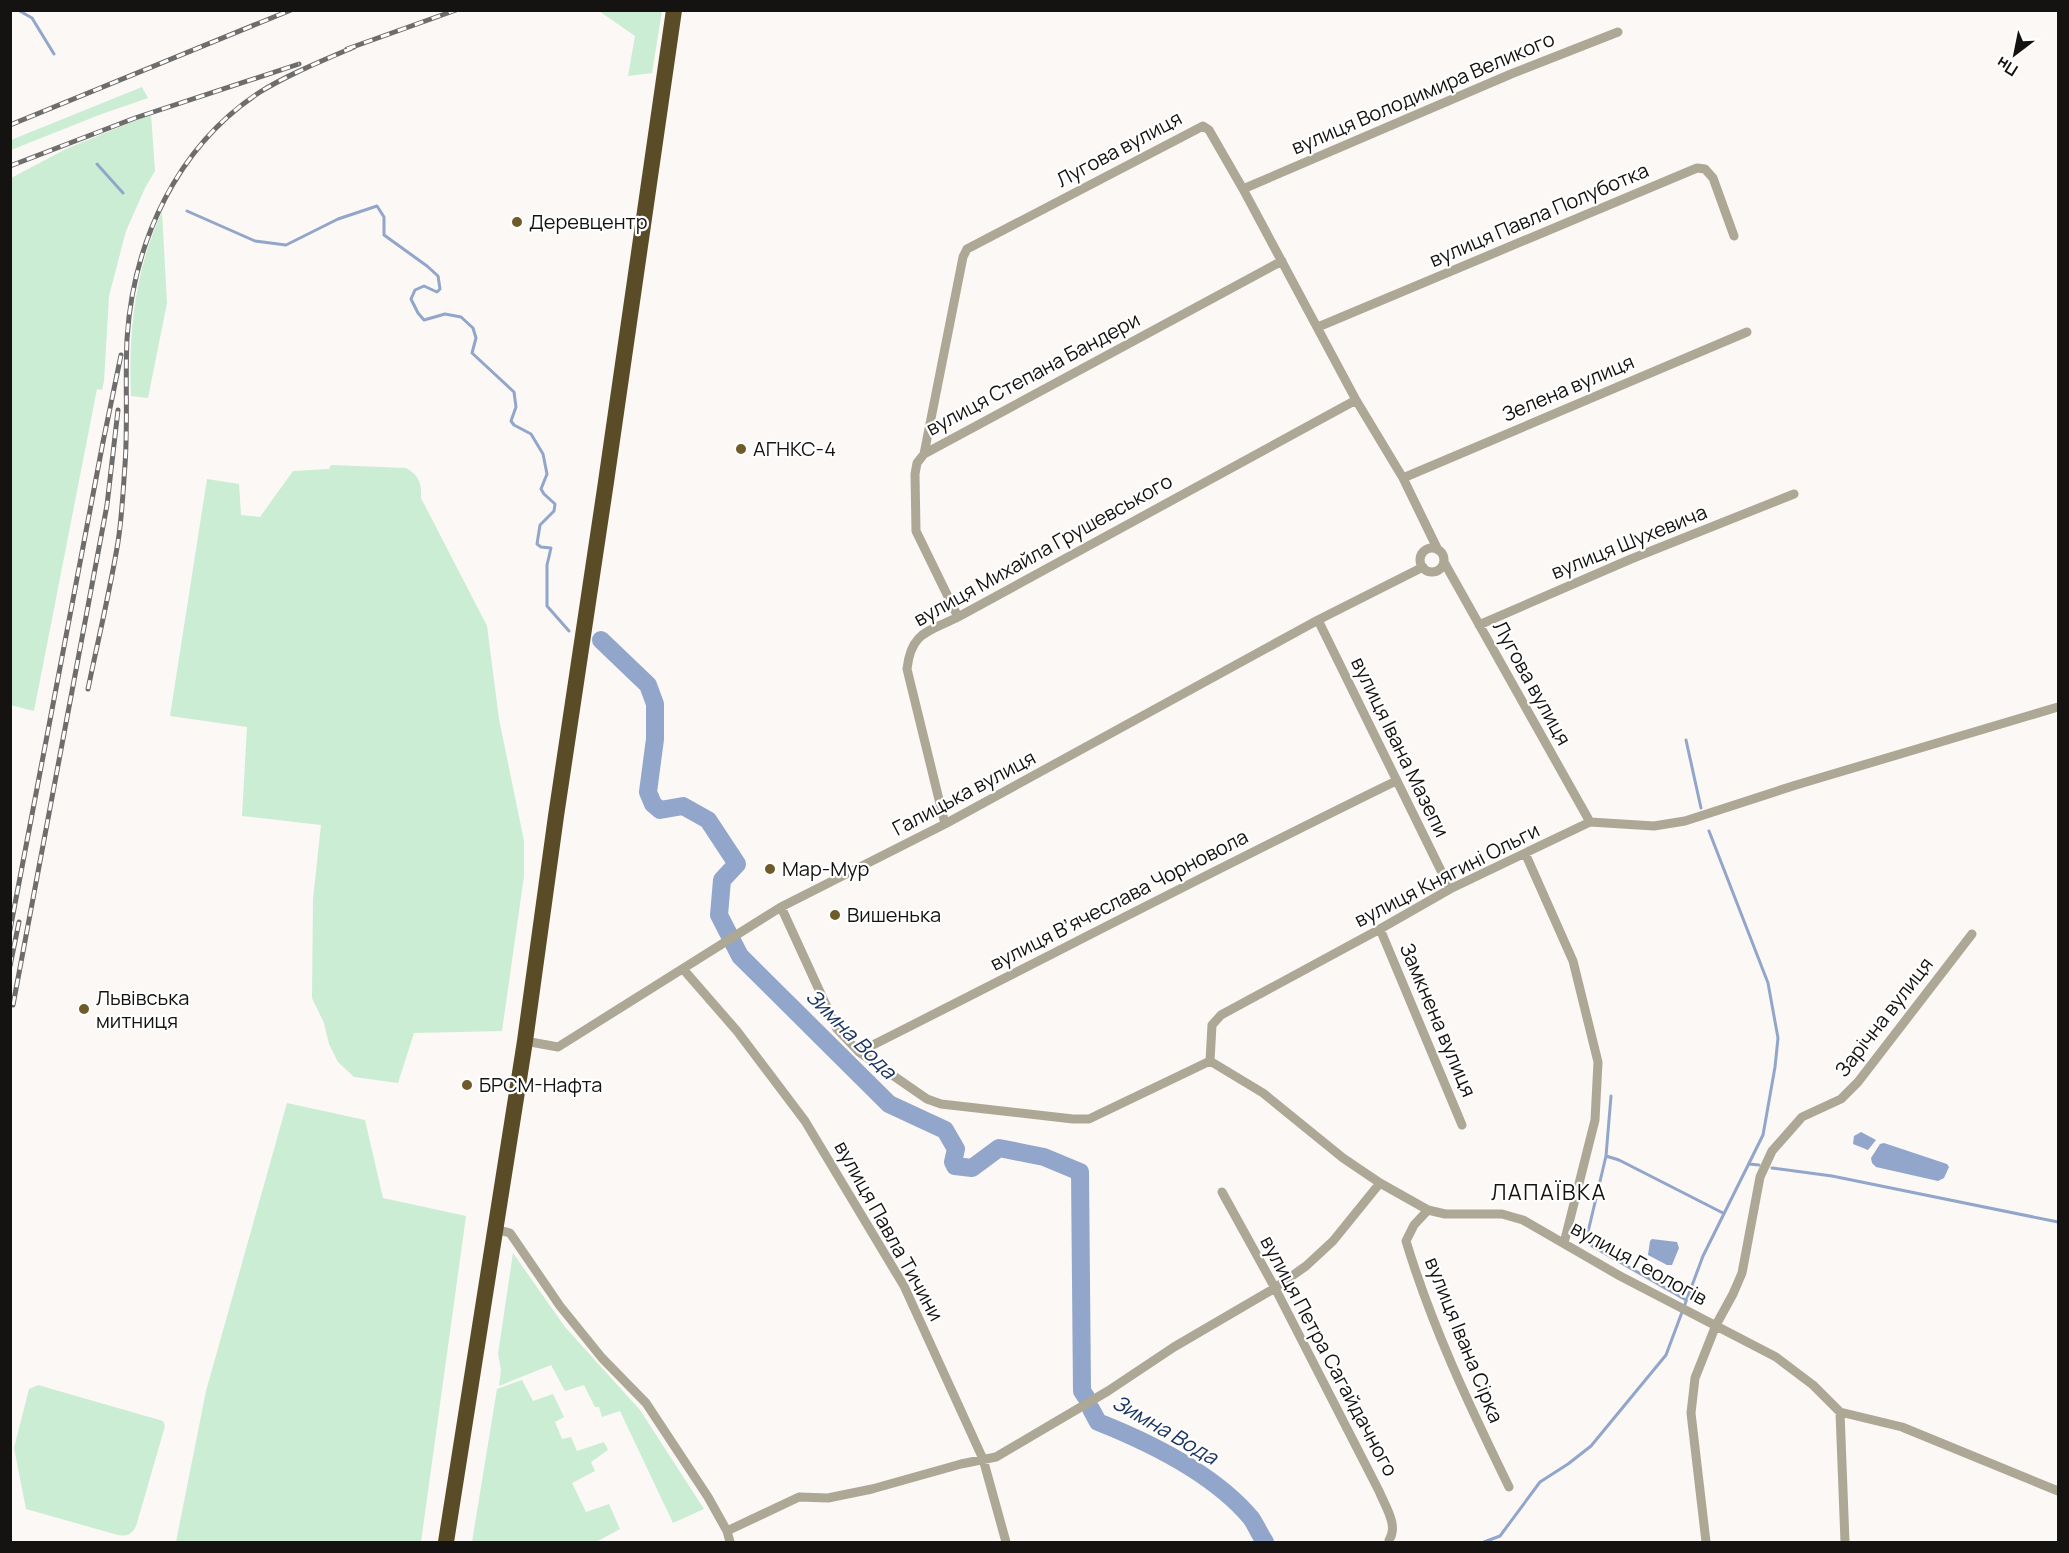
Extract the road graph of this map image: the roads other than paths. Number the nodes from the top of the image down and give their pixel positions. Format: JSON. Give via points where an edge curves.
{"nodes":[{"id":1,"x":674,"y":10,"type":"edge"},
{"id":2,"x":1618,"y":32,"type":"dead end"},
{"id":3,"x":1244,"y":189,"type":"junction"},
{"id":4,"x":1734,"y":237,"type":"dead end"},
{"id":5,"x":1282,"y":261,"type":"junction"},
{"id":6,"x":1318,"y":327,"type":"junction"},
{"id":7,"x":1747,"y":332,"type":"dead end"},
{"id":8,"x":1356,"y":400,"type":"junction"},
{"id":9,"x":924,"y":454,"type":"junction"},
{"id":10,"x":1403,"y":477,"type":"junction"},
{"id":11,"x":1794,"y":494,"type":"dead end"},
{"id":12,"x":1438,"y":550,"type":"junction"},
{"id":13,"x":1444,"y":562,"type":"junction"},
{"id":14,"x":1423,"y":567,"type":"junction"},
{"id":15,"x":958,"y":617,"type":"junction"},
{"id":16,"x":1318,"y":620,"type":"junction"},
{"id":17,"x":1479,"y":625,"type":"junction"},
{"id":18,"x":2058,"y":707,"type":"edge"},
{"id":19,"x":1396,"y":781,"type":"junction"},
{"id":20,"x":1590,"y":822,"type":"junction"},
{"id":21,"x":945,"y":824,"type":"junction"},
{"id":22,"x":1525,"y":853,"type":"junction"},
{"id":23,"x":1450,"y":889,"type":"junction"},
{"id":24,"x":781,"y":907,"type":"junction"},
{"id":25,"x":1380,"y":929,"type":"junction"},
{"id":26,"x":1972,"y":934,"type":"dead end"},
{"id":27,"x":683,"y":969,"type":"junction"},
{"id":28,"x":525,"y":1041,"type":"junction"},
{"id":29,"x":859,"y":1052,"type":"junction"},
{"id":30,"x":1210,"y":1061,"type":"junction"},
{"id":31,"x":1462,"y":1125,"type":"dead end"},
{"id":32,"x":1380,"y":1183,"type":"junction"},
{"id":33,"x":1222,"y":1192,"type":"dead end"},
{"id":34,"x":1428,"y":1210,"type":"junction"},
{"id":35,"x":494,"y":1229,"type":"junction"},
{"id":36,"x":1564,"y":1243,"type":"junction"},
{"id":37,"x":1275,"y":1288,"type":"junction"},
{"id":38,"x":1716,"y":1325,"type":"junction"},
{"id":39,"x":1840,"y":1412,"type":"junction"},
{"id":40,"x":984,"y":1459,"type":"junction"},
{"id":41,"x":1509,"y":1487,"type":"dead end"},
{"id":42,"x":2058,"y":1491,"type":"edge"},
{"id":43,"x":727,"y":1531,"type":"junction"},
{"id":44,"x":1389,"y":1540,"type":"dead end"},
{"id":45,"x":446,"y":1542,"type":"edge"},
{"id":46,"x":730,"y":1542,"type":"edge"},
{"id":47,"x":1006,"y":1542,"type":"edge"},
{"id":48,"x":1706,"y":1542,"type":"edge"},
{"id":49,"x":1845,"y":1542,"type":"edge"}],
"edges":[{"from":1,"to":28,"type":"highway"},
{"from":2,"to":3,"type":"street","name":"вулиця Володимира Великого"},
{"from":3,"to":5,"type":"street","name":"Лугова вулиця"},
{"from":3,"to":9,"type":"street","name":"Лугова вулиця","via":[[1203,126],[968,249],[963,257]]},
{"from":4,"to":6,"type":"street","name":"вулиця Павла Полуботка","via":[[1713,178],[1705,169],[1697,168]]},
{"from":5,"to":6,"type":"street","name":"Лугова вулиця"},
{"from":5,"to":9,"type":"street","name":"вулиця Степана Бандери"},
{"from":6,"to":8,"type":"street","name":"Лугова вулиця"},
{"from":7,"to":10,"type":"street","name":"Зелена вулиця"},
{"from":8,"to":10,"type":"street","name":"Лугова вулиця"},
{"from":8,"to":15,"type":"street","name":"вулиця Михайла Грушевського"},
{"from":9,"to":15,"type":"street","name":"вулиця Степана Бандери","via":[[915,474],[916,531]]},
{"from":10,"to":12,"type":"street","name":"Лугова вулиця"},
{"from":11,"to":17,"type":"street","name":"вулиця Шухевича"},
{"from":12,"to":13,"type":"street"},
{"from":12,"to":14,"type":"street","via":[[1425,551]]},
{"from":13,"to":14,"type":"street","via":[[1435,572]]},
{"from":13,"to":17,"type":"street","name":"Лугова вулиця"},
{"from":14,"to":16,"type":"street","name":"Галицька вулиця"},
{"from":15,"to":21,"type":"street","name":"вулиця Михайла Грушевського","via":[[919,636],[911,646],[907,669]]},
{"from":16,"to":19,"type":"street","name":"вулиця Івана Мазепи"},
{"from":16,"to":21,"type":"street","name":"Галицька вулиця"},
{"from":17,"to":20,"type":"street","name":"Лугова вулиця"},
{"from":18,"to":20,"type":"street","name":"вулиця Княгині Ольги","via":[[1667,825]]},
{"from":19,"to":23,"type":"street","name":"вулиця Івана Мазепи"},
{"from":19,"to":29,"type":"street","name":"вулиця Вʼячеслава Чорновола"},
{"from":20,"to":22,"type":"street","name":"вулиця Княгині Ольги"},
{"from":21,"to":24,"type":"street","name":"Галицька вулиця"},
{"from":22,"to":23,"type":"street","name":"вулиця Княгині Ольги"},
{"from":22,"to":36,"type":"street","via":[[1573,961],[1598,1062],[1595,1120]]},
{"from":23,"to":25,"type":"street","name":"вулиця Княгині Ольги"},
{"from":24,"to":27,"type":"street","name":"Галицька вулиця"},
{"from":24,"to":29,"type":"street","via":[[837,1029]]},
{"from":25,"to":30,"type":"street","name":"вулиця Княгині Ольги","via":[[1221,1015],[1212,1025]]},
{"from":25,"to":31,"type":"street","name":"Замкнена вулиця"},
{"from":26,"to":38,"type":"street","name":"Зарічна вулиця","via":[[1858,1082],[1841,1099],[1802,1117],[1772,1151],[1760,1177],[1742,1273]]},
{"from":27,"to":28,"type":"street","name":"Галицька вулиця","via":[[558,1047]]},
{"from":27,"to":40,"type":"street","name":"вулиця Павла Тичини","via":[[737,1031],[822,1147],[904,1286]]},
{"from":28,"to":35,"type":"highway"},
{"from":29,"to":30,"type":"street","via":[[920,1095],[941,1104],[1073,1119],[1089,1119]]},
{"from":30,"to":32,"type":"street","name":"вулиця Геологів","via":[[1263,1094]]},
{"from":32,"to":34,"type":"street","name":"вулиця Геологів"},
{"from":32,"to":37,"type":"street","via":[[1316,1258]]},
{"from":33,"to":37,"type":"street","name":"вулиця Петра Сагайдачного"},
{"from":34,"to":36,"type":"street","name":"вулиця Геологів","via":[[1445,1214],[1502,1214],[1523,1220]]},
{"from":34,"to":41,"type":"street","name":"вулиця Івана Сірка","via":[[1406,1241],[1442,1341]]},
{"from":35,"to":43,"type":"street","via":[[510,1233],[595,1350],[646,1403]]},
{"from":35,"to":45,"type":"highway"},
{"from":36,"to":38,"type":"street","name":"вулиця Геологів"},
{"from":37,"to":40,"type":"street","via":[[1076,1410],[996,1457]]},
{"from":37,"to":44,"type":"street","name":"вулиця Петра Сагайдачного","via":[[1379,1491],[1393,1530]]},
{"from":38,"to":39,"type":"street","name":"вулиця Геологів","via":[[1776,1357]]},
{"from":38,"to":48,"type":"street","name":"Зарічна вулиця","via":[[1695,1378],[1691,1413]]},
{"from":39,"to":42,"type":"street","via":[[1902,1427]]},
{"from":39,"to":49,"type":"street"},
{"from":40,"to":43,"type":"street","via":[[828,1498],[798,1497]]},
{"from":40,"to":47,"type":"street","name":"вулиця Павла Тичини"},
{"from":43,"to":46,"type":"street"}]}
